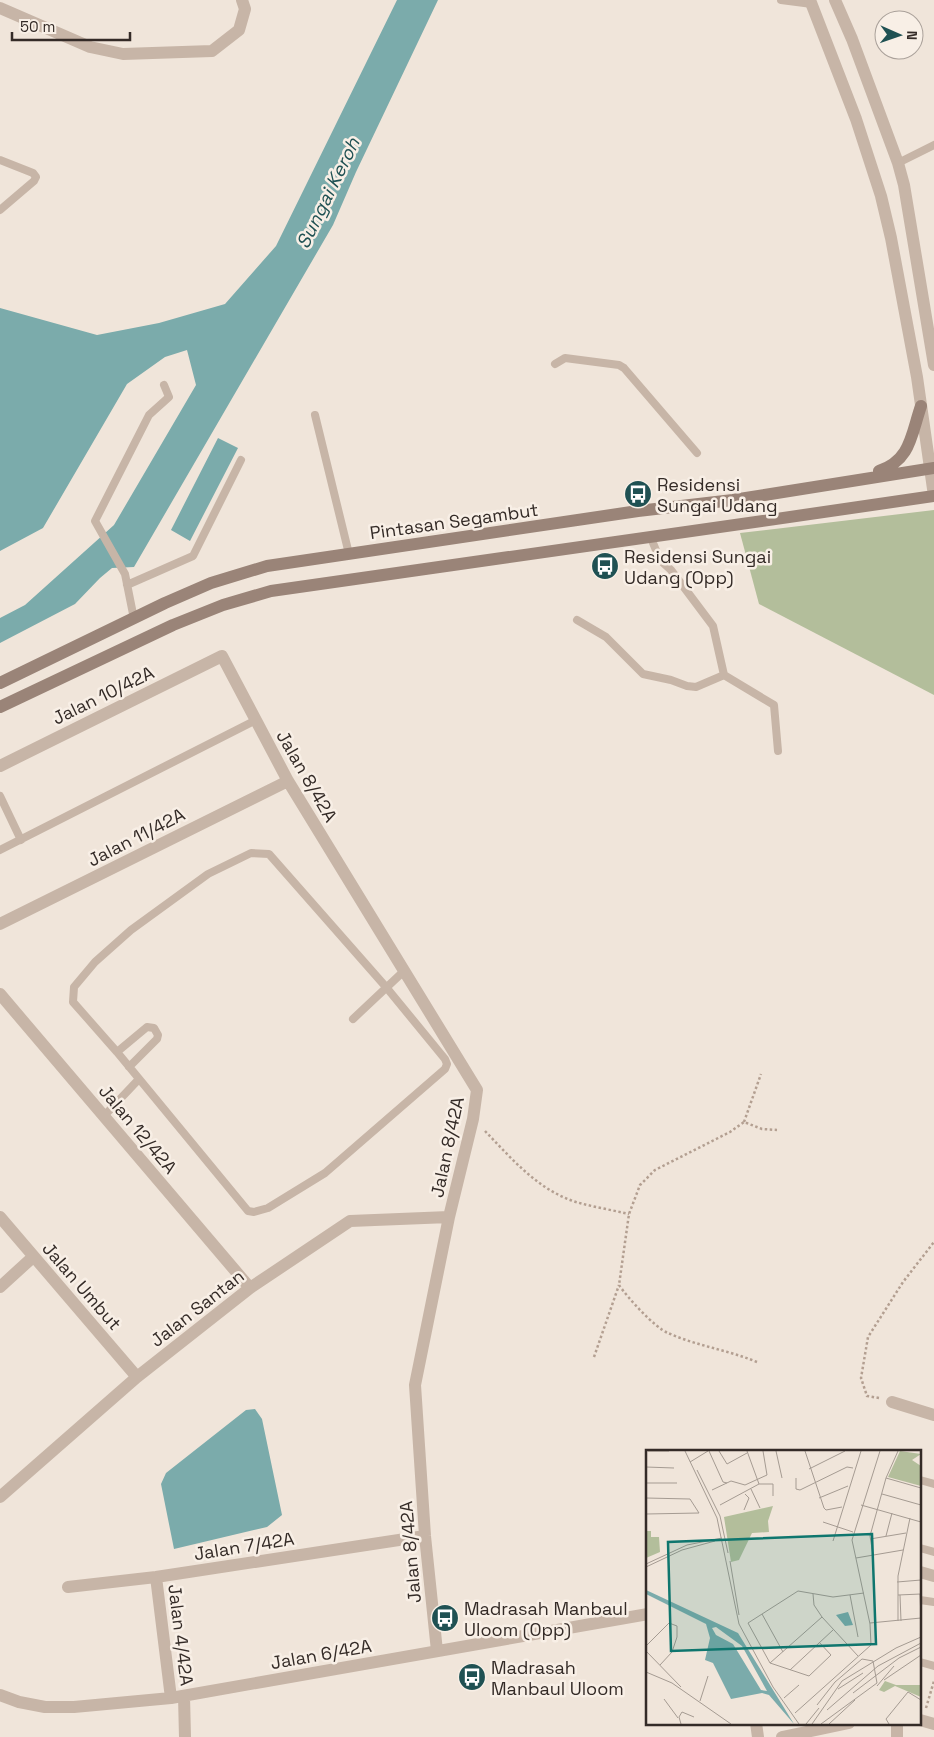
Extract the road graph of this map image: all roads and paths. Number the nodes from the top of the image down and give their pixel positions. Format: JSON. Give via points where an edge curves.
{"nodes":[{"id":1,"x":242,"y":0,"type":"edge"},
{"id":2,"x":782,"y":0,"type":"edge"},
{"id":3,"x":835,"y":0,"type":"edge"},
{"id":4,"x":811,"y":2,"type":"edge"},
{"id":5,"x":0,"y":8,"type":"edge"},
{"id":6,"x":934,"y":145,"type":"edge"},
{"id":7,"x":0,"y":160,"type":"edge"},
{"id":8,"x":898,"y":163,"type":"junction"},
{"id":9,"x":0,"y":199,"type":"edge"},
{"id":10,"x":10,"y":203,"type":"junction"},
{"id":11,"x":0,"y":210,"type":"edge"},
{"id":12,"x":555,"y":364,"type":"dead end"},
{"id":13,"x":934,"y":364,"type":"edge"},
{"id":14,"x":164,"y":385,"type":"dead end"},
{"id":15,"x":921,"y":406,"type":"junction"},
{"id":16,"x":315,"y":415,"type":"dead end"},
{"id":17,"x":697,"y":453,"type":"dead end"},
{"id":18,"x":241,"y":460,"type":"dead end"},
{"id":19,"x":932,"y":468,"type":"edge"},
{"id":20,"x":856,"y":480,"type":"junction"},
{"id":21,"x":934,"y":496,"type":"edge"},
{"id":22,"x":651,"y":538,"type":"junction"},
{"id":23,"x":349,"y":554,"type":"junction"},
{"id":24,"x":128,"y":585,"type":"junction"},
{"id":25,"x":134,"y":619,"type":"junction"},
{"id":26,"x":577,"y":620,"type":"dead end"},
{"id":27,"x":222,"y":656,"type":"joint"},
{"id":28,"x":724,"y":675,"type":"junction"},
{"id":29,"x":0,"y":683,"type":"edge"},
{"id":30,"x":0,"y":707,"type":"edge"},
{"id":31,"x":256,"y":720,"type":"junction"},
{"id":32,"x":778,"y":751,"type":"dead end"},
{"id":33,"x":0,"y":766,"type":"edge"},
{"id":34,"x":288,"y":781,"type":"junction"},
{"id":35,"x":0,"y":796,"type":"edge"},
{"id":36,"x":21,"y":840,"type":"junction"},
{"id":37,"x":0,"y":850,"type":"edge"},
{"id":38,"x":0,"y":924,"type":"edge"},
{"id":39,"x":404,"y":971,"type":"junction"},
{"id":40,"x":386,"y":987,"type":"junction"},
{"id":41,"x":0,"y":994,"type":"edge"},
{"id":42,"x":353,"y":1019,"type":"dead end"},
{"id":43,"x":117,"y":1052,"type":"junction"},
{"id":44,"x":129,"y":1067,"type":"junction"},
{"id":45,"x":761,"y":1074,"type":"dead end"},
{"id":46,"x":139,"y":1079,"type":"junction"},
{"id":47,"x":104,"y":1116,"type":"junction"},
{"id":48,"x":473,"y":1119,"type":"junction"},
{"id":49,"x":744,"y":1122,"type":"junction"},
{"id":50,"x":777,"y":1130,"type":"dead end"},
{"id":51,"x":629,"y":1214,"type":"junction"},
{"id":52,"x":0,"y":1217,"type":"edge"},
{"id":53,"x":449,"y":1217,"type":"junction"},
{"id":54,"x":934,"y":1242,"type":"edge"},
{"id":55,"x":33,"y":1257,"type":"junction"},
{"id":56,"x":619,"y":1285,"type":"junction"},
{"id":57,"x":0,"y":1287,"type":"edge"},
{"id":58,"x":250,"y":1288,"type":"junction"},
{"id":59,"x":594,"y":1357,"type":"dead end"},
{"id":60,"x":757,"y":1362,"type":"dead end"},
{"id":61,"x":137,"y":1377,"type":"junction"},
{"id":62,"x":892,"y":1402,"type":"joint"},
{"id":63,"x":934,"y":1415,"type":"edge"},
{"id":64,"x":0,"y":1497,"type":"edge"},
{"id":65,"x":425,"y":1536,"type":"junction"},
{"id":66,"x":156,"y":1577,"type":"junction"},
{"id":67,"x":68,"y":1587,"type":"dead end"},
{"id":68,"x":646,"y":1614,"type":"edge"},
{"id":69,"x":437,"y":1651,"type":"junction"},
{"id":70,"x":934,"y":1681,"type":"edge"},
{"id":71,"x":0,"y":1695,"type":"edge"},
{"id":72,"x":184,"y":1696,"type":"junction"},
{"id":73,"x":171,"y":1698,"type":"junction"},
{"id":74,"x":926,"y":1721,"type":"edge"},
{"id":75,"x":756,"y":1724,"type":"edge"},
{"id":76,"x":846,"y":1724,"type":"edge"},
{"id":77,"x":897,"y":1724,"type":"edge"},
{"id":78,"x":824,"y":1733,"type":"edge"},
{"id":79,"x":185,"y":1737,"type":"edge"},
{"id":80,"x":758,"y":1737,"type":"edge"},
{"id":81,"x":782,"y":1737,"type":"edge"},
{"id":82,"x":897,"y":1737,"type":"edge"}],
"edges":[{"from":1,"to":5,"type":"street","via":[[245,9],[239,30],[212,51],[123,54],[90,47]]},
{"from":2,"to":4,"type":"lane"},
{"from":3,"to":8,"type":"street"},
{"from":4,"to":15,"type":"street","via":[[856,119],[881,196]]},
{"from":6,"to":8,"type":"lane"},
{"from":7,"to":10,"type":"lane","via":[[36,176]]},
{"from":8,"to":13,"type":"street"},
{"from":9,"to":10,"type":"lane"},
{"from":10,"to":11,"type":"lane"},
{"from":12,"to":17,"type":"lane","via":[[565,358],[624,368]]},
{"from":14,"to":24,"type":"lane","via":[[169,396],[149,415],[95,521]]},
{"from":15,"to":19,"type":"street"},
{"from":15,"to":20,"type":"main road","via":[[905,454],[892,466]]},
{"from":16,"to":23,"type":"lane"},
{"from":18,"to":24,"type":"lane","via":[[193,556]]},
{"from":19,"to":20,"type":"main road","name":"Pintasan Segambut"},
{"from":19,"to":21,"type":"street"},
{"from":20,"to":23,"type":"main road","name":"Pintasan Segambut"},
{"from":21,"to":22,"type":"main road"},
{"from":22,"to":28,"type":"lane","via":[[660,560],[713,626]]},
{"from":22,"to":30,"type":"main road","via":[[271,592],[222,605],[173,625]]},
{"from":23,"to":25,"type":"main road","name":"Pintasan Segambut","via":[[267,566],[211,583]]},
{"from":24,"to":25,"type":"lane"},
{"from":25,"to":29,"type":"main road","name":"Pintasan Segambut"},
{"from":26,"to":28,"type":"lane","via":[[606,637],[643,674],[696,687]]},
{"from":27,"to":31,"type":"street","name":"Jalan 8/42A"},
{"from":27,"to":33,"type":"street","name":"Jalan 10/42A"},
{"from":28,"to":32,"type":"lane","via":[[774,705]]},
{"from":31,"to":34,"type":"street","name":"Jalan 8/42A"},
{"from":31,"to":36,"type":"lane"},
{"from":34,"to":38,"type":"street","name":"Jalan 11/42A"},
{"from":34,"to":39,"type":"street","name":"Jalan 8/42A"},
{"from":35,"to":36,"type":"lane"},
{"from":36,"to":37,"type":"lane"},
{"from":39,"to":40,"type":"lane"},
{"from":39,"to":48,"type":"street","name":"Jalan 8/42A","via":[[477,1090]]},
{"from":40,"to":42,"type":"lane"},
{"from":40,"to":43,"type":"lane","via":[[269,854],[251,853],[208,874],[138,924],[95,962],[74,987],[73,1002]]},
{"from":40,"to":46,"type":"lane","via":[[445,1059],[445,1069],[325,1174],[268,1208],[248,1211]]},
{"from":41,"to":47,"type":"street","name":"Jalan 12/42A"},
{"from":43,"to":44,"type":"lane"},
{"from":43,"to":44,"type":"lane","via":[[147,1027],[154,1028],[157,1039]]},
{"from":44,"to":46,"type":"lane"},
{"from":45,"to":49,"type":"path"},
{"from":46,"to":47,"type":"lane"},
{"from":47,"to":58,"type":"street","name":"Jalan 12/42A"},
{"from":48,"to":51,"type":"path","via":[[526,1173],[552,1191],[575,1202]]},
{"from":48,"to":53,"type":"street","name":"Jalan 8/42A"},
{"from":49,"to":50,"type":"path","via":[[762,1129]]},
{"from":49,"to":51,"type":"path","via":[[655,1170],[640,1185]]},
{"from":51,"to":56,"type":"path"},
{"from":52,"to":55,"type":"street","name":"Jalan Umbut"},
{"from":53,"to":58,"type":"street","name":"Jalan Santan","via":[[350,1221]]},
{"from":53,"to":65,"type":"street","name":"Jalan 8/42A","via":[[415,1385]]},
{"from":54,"to":62,"type":"path","via":[[903,1282],[868,1337],[861,1378],[868,1396]]},
{"from":55,"to":57,"type":"street"},
{"from":55,"to":61,"type":"street","name":"Jalan Umbut"},
{"from":56,"to":59,"type":"path"},
{"from":56,"to":60,"type":"path","via":[[626,1297],[666,1332]]},
{"from":58,"to":61,"type":"street","name":"Jalan Santan"},
{"from":61,"to":64,"type":"street","name":"Jalan Santan"},
{"from":62,"to":63,"type":"street"},
{"from":65,"to":66,"type":"street","name":"Jalan 7/42A"},
{"from":65,"to":69,"type":"street","name":"Jalan 8/42A"},
{"from":66,"to":67,"type":"street","name":"Jalan 7/42A"},
{"from":66,"to":73,"type":"street","name":"Jalan 4/42A"},
{"from":68,"to":69,"type":"street","name":"Jalan 6/42A"},
{"from":69,"to":72,"type":"street","name":"Jalan 6/42A"},
{"from":70,"to":74,"type":"path"},
{"from":71,"to":73,"type":"street","name":"Jalan 6/42A","via":[[45,1707]]},
{"from":72,"to":73,"type":"street","name":"Jalan 6/42A"},
{"from":72,"to":79,"type":"street","name":"Jalan 4/42A"},
{"from":75,"to":80,"type":"street"},
{"from":76,"to":78,"type":"street"},
{"from":77,"to":82,"type":"street"},
{"from":78,"to":81,"type":"street"}]}
